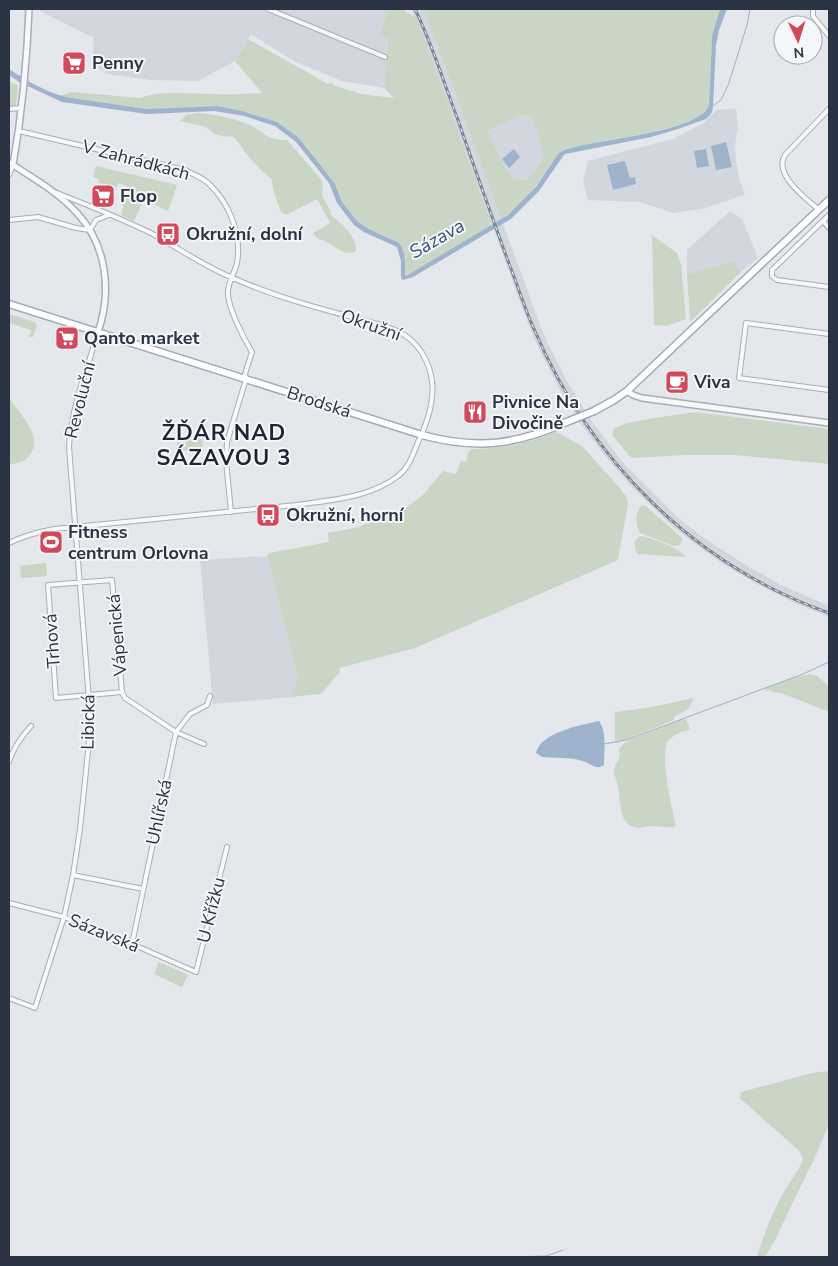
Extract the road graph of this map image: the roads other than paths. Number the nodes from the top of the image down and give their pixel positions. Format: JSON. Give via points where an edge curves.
{"nodes":[{"id":1,"x":29,"y":9,"type":"edge"},
{"id":2,"x":268,"y":9,"type":"edge"},
{"id":3,"x":814,"y":9,"type":"edge"},
{"id":4,"x":829,"y":36,"type":"edge"},
{"id":5,"x":385,"y":56,"type":"dead end"},
{"id":6,"x":21,"y":108,"type":"junction"},
{"id":7,"x":9,"y":109,"type":"edge"},
{"id":8,"x":829,"y":109,"type":"edge"},
{"id":9,"x":19,"y":131,"type":"junction"},
{"id":10,"x":11,"y":163,"type":"edge"},
{"id":11,"x":9,"y":175,"type":"edge"},
{"id":12,"x":55,"y":193,"type":"junction"},
{"id":13,"x":829,"y":200,"type":"edge"},
{"id":14,"x":819,"y":210,"type":"junction"},
{"id":15,"x":109,"y":215,"type":"junction"},
{"id":16,"x":829,"y":215,"type":"edge"},
{"id":17,"x":9,"y":220,"type":"edge"},
{"id":18,"x":822,"y":221,"type":"junction"},
{"id":19,"x":829,"y":228,"type":"edge"},
{"id":20,"x":90,"y":230,"type":"junction"},
{"id":21,"x":231,"y":278,"type":"junction"},
{"id":22,"x":829,"y":288,"type":"edge"},
{"id":23,"x":9,"y":304,"type":"edge"},
{"id":24,"x":98,"y":332,"type":"junction"},
{"id":25,"x":829,"y":334,"type":"edge"},
{"id":26,"x":246,"y":379,"type":"junction"},
{"id":27,"x":829,"y":390,"type":"edge"},
{"id":28,"x":627,"y":391,"type":"junction"},
{"id":29,"x":829,"y":423,"type":"edge"},
{"id":30,"x":422,"y":435,"type":"junction"},
{"id":31,"x":231,"y":512,"type":"junction"},
{"id":32,"x":75,"y":526,"type":"junction"},
{"id":33,"x":9,"y":543,"type":"edge"},
{"id":34,"x":80,"y":582,"type":"junction"},
{"id":35,"x":122,"y":692,"type":"junction"},
{"id":36,"x":89,"y":695,"type":"junction"},
{"id":37,"x":210,"y":696,"type":"dead end"},
{"id":38,"x":31,"y":726,"type":"dead end"},
{"id":39,"x":176,"y":732,"type":"junction"},
{"id":40,"x":204,"y":744,"type":"dead end"},
{"id":41,"x":9,"y":762,"type":"edge"},
{"id":42,"x":227,"y":847,"type":"dead end"},
{"id":43,"x":73,"y":875,"type":"junction"},
{"id":44,"x":143,"y":890,"type":"junction"},
{"id":45,"x":9,"y":903,"type":"edge"},
{"id":46,"x":64,"y":917,"type":"junction"},
{"id":47,"x":132,"y":944,"type":"junction"},
{"id":48,"x":196,"y":972,"type":"joint"},
{"id":49,"x":9,"y":998,"type":"edge"}],
"edges":[{"from":1,"to":6,"type":"street"},
{"from":2,"to":5,"type":"street"},
{"from":3,"to":4,"type":"street","via":[[813,16]]},
{"from":6,"to":7,"type":"street"},
{"from":6,"to":9,"type":"street"},
{"from":8,"to":14,"type":"street","via":[[782,160],[785,177]]},
{"from":9,"to":10,"type":"street"},
{"from":9,"to":21,"type":"street","name":"V Zahrádkách","via":[[165,164],[198,176],[223,200],[231,215],[238,251]]},
{"from":10,"to":11,"type":"street"},
{"from":10,"to":12,"type":"street","name":"Revoluční"},
{"from":12,"to":15,"type":"street","name":"Okružní"},
{"from":12,"to":20,"type":"street","name":"Revoluční"},
{"from":13,"to":14,"type":"main road","name":"Brodská"},
{"from":14,"to":28,"type":"main road","name":"Brodská"},
{"from":15,"to":20,"type":"street","via":[[96,220]]},
{"from":15,"to":21,"type":"street","name":"Okružní","via":[[150,233]]},
{"from":16,"to":18,"type":"street"},
{"from":17,"to":20,"type":"street","via":[[38,217]]},
{"from":18,"to":19,"type":"street"},
{"from":18,"to":22,"type":"street","via":[[772,270],[772,276],[777,280]]},
{"from":20,"to":24,"type":"street","name":"Revoluční","via":[[99,247],[105,271],[106,301]]},
{"from":21,"to":26,"type":"street","name":"V Zahrádkách","via":[[229,305],[252,352]]},
{"from":21,"to":30,"type":"street","name":"Okružní","via":[[276,296],[394,329],[410,339],[424,356],[432,380],[432,398]]},
{"from":23,"to":24,"type":"main road","name":"Brodská"},
{"from":24,"to":26,"type":"main road","name":"Brodská"},
{"from":24,"to":32,"type":"street","name":"Revoluční","via":[[70,429]]},
{"from":25,"to":27,"type":"street","via":[[746,323],[739,378]]},
{"from":26,"to":30,"type":"main road","name":"Brodská"},
{"from":26,"to":31,"type":"street","name":"V Zahrádkách","via":[[227,442]]},
{"from":28,"to":29,"type":"street","via":[[642,398]]},
{"from":28,"to":30,"type":"main road","name":"Brodská","bridge":true,"via":[[569,422],[506,442],[469,444]]},
{"from":30,"to":31,"type":"street","name":"Okružní","via":[[405,470],[386,484],[359,494],[314,503]]},
{"from":31,"to":32,"type":"street","name":"Okružní"},
{"from":32,"to":33,"type":"street","name":"Okružní","via":[[37,532]]},
{"from":32,"to":34,"type":"street","name":"Libická"},
{"from":34,"to":35,"type":"street","name":"Vápenická","via":[[112,580]]},
{"from":34,"to":36,"type":"street","name":"Libická"},
{"from":34,"to":36,"type":"street","name":"Trhová","via":[[48,585],[56,698]]},
{"from":35,"to":36,"type":"street","name":"Vápenická"},
{"from":35,"to":39,"type":"street","name":"Vápenická","via":[[125,698]]},
{"from":36,"to":43,"type":"street","name":"Libická","via":[[90,732]]},
{"from":37,"to":39,"type":"street","name":"Uhlířská","via":[[207,705],[190,714]]},
{"from":38,"to":41,"type":"street","via":[[12,752]]},
{"from":39,"to":40,"type":"street","name":"Vápenická"},
{"from":39,"to":44,"type":"street","name":"Uhlířská"},
{"from":42,"to":48,"type":"street","name":"U Křížku"},
{"from":43,"to":44,"type":"street"},
{"from":43,"to":46,"type":"street","name":"Libická"},
{"from":44,"to":47,"type":"street","name":"Uhlířská"},
{"from":45,"to":46,"type":"street","name":"Sázavská"},
{"from":46,"to":47,"type":"street","name":"Sázavská"},
{"from":46,"to":49,"type":"street","name":"Libická","via":[[35,1008]]},
{"from":47,"to":48,"type":"street","name":"Sázavská"}]}
